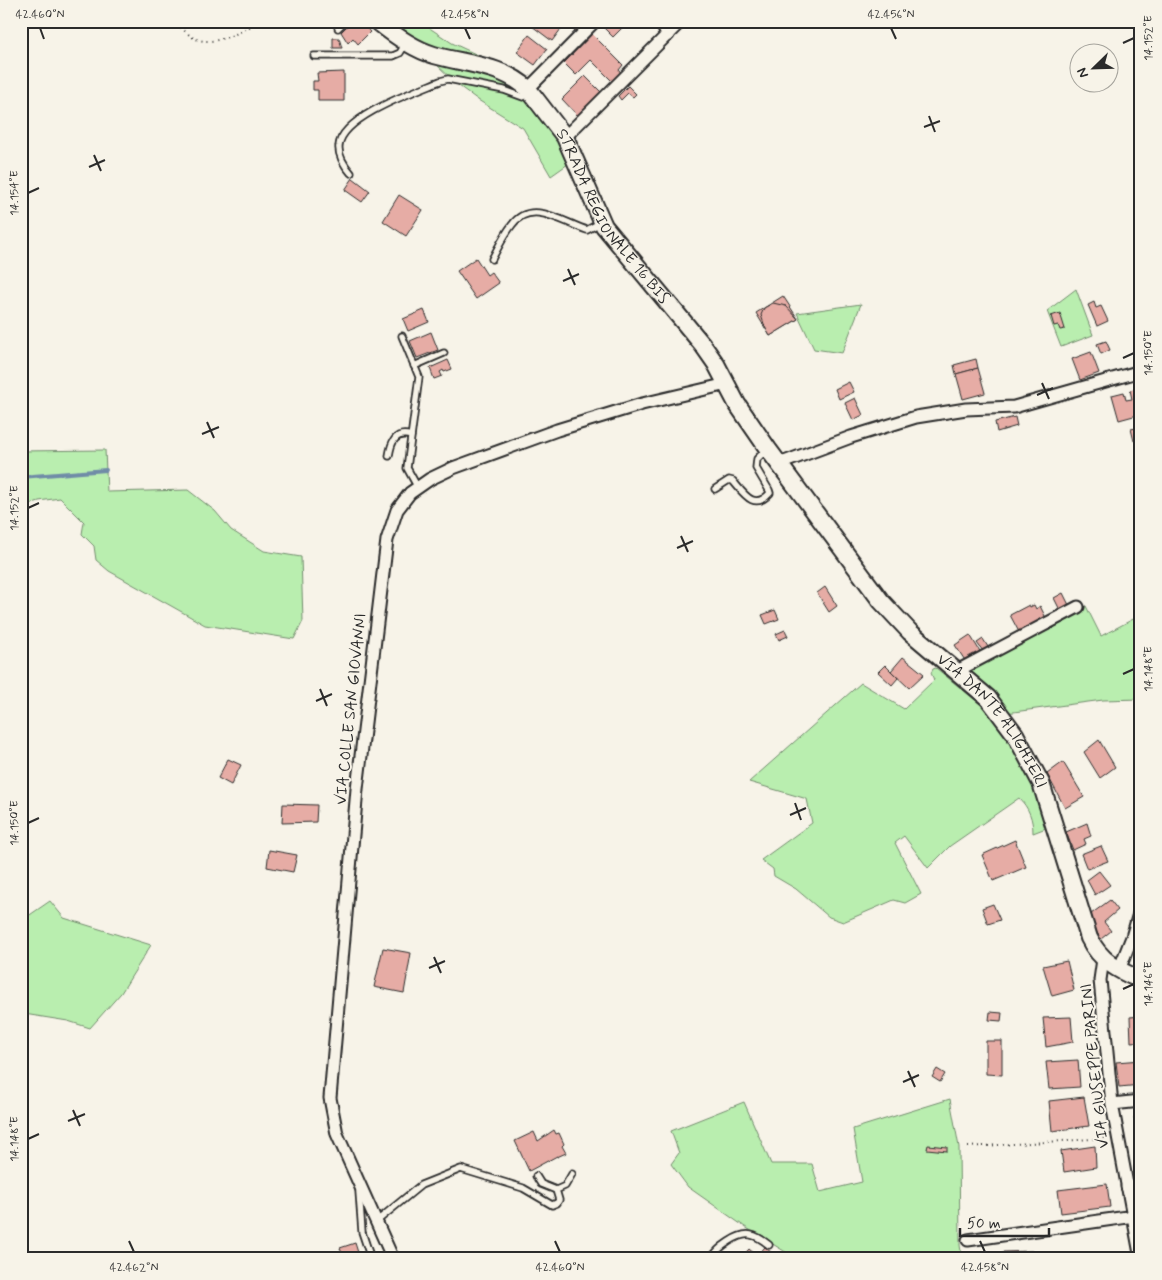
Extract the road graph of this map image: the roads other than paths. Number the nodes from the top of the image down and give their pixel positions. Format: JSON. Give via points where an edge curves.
{"nodes":[{"id":1,"x":345,"y":21,"type":"edge"},
{"id":2,"x":377,"y":21,"type":"edge"},
{"id":3,"x":595,"y":21,"type":"edge"},
{"id":4,"x":659,"y":21,"type":"edge"},
{"id":5,"x":681,"y":21,"type":"edge"},
{"id":6,"x":338,"y":28,"type":"dead end"},
{"id":7,"x":668,"y":34,"type":"junction"},
{"id":8,"x":406,"y":42,"type":"junction"},
{"id":9,"x":314,"y":56,"type":"dead end"},
{"id":10,"x":528,"y":89,"type":"junction"},
{"id":11,"x":565,"y":138,"type":"junction"},
{"id":12,"x":351,"y":173,"type":"dead end"},
{"id":13,"x":602,"y":222,"type":"junction"},
{"id":14,"x":492,"y":259,"type":"dead end"},
{"id":15,"x":402,"y":336,"type":"dead end"},
{"id":16,"x":444,"y":354,"type":"dead end"},
{"id":17,"x":414,"y":366,"type":"junction"},
{"id":18,"x":1141,"y":371,"type":"edge"},
{"id":19,"x":727,"y":384,"type":"junction"},
{"id":20,"x":411,"y":436,"type":"junction"},
{"id":21,"x":768,"y":449,"type":"junction"},
{"id":22,"x":389,"y":456,"type":"dead end"},
{"id":23,"x":779,"y":464,"type":"junction"},
{"id":24,"x":794,"y":482,"type":"joint"},
{"id":25,"x":418,"y":488,"type":"junction"},
{"id":26,"x":716,"y":488,"type":"dead end"},
{"id":27,"x":1078,"y":607,"type":"dead end"},
{"id":28,"x":956,"y":671,"type":"junction"},
{"id":29,"x":1141,"y":907,"type":"edge"},
{"id":30,"x":1103,"y":959,"type":"junction"},
{"id":31,"x":1119,"y":970,"type":"junction"},
{"id":32,"x":1141,"y":980,"type":"edge"},
{"id":33,"x":1141,"y":1101,"type":"edge"},
{"id":34,"x":1112,"y":1104,"type":"junction"},
{"id":35,"x":572,"y":1174,"type":"dead end"},
{"id":36,"x":536,"y":1176,"type":"dead end"},
{"id":37,"x":358,"y":1180,"type":"junction"},
{"id":38,"x":1141,"y":1186,"type":"edge"},
{"id":39,"x":1127,"y":1188,"type":"junction"},
{"id":40,"x":556,"y":1190,"type":"junction"},
{"id":41,"x":1134,"y":1216,"type":"junction"},
{"id":42,"x":376,"y":1221,"type":"junction"},
{"id":43,"x":968,"y":1240,"type":"dead end"},
{"id":44,"x":769,"y":1245,"type":"dead end"},
{"id":45,"x":1141,"y":1258,"type":"edge"},
{"id":46,"x":371,"y":1259,"type":"edge"},
{"id":47,"x":393,"y":1259,"type":"edge"},
{"id":48,"x":711,"y":1259,"type":"edge"}],
"edges":[{"from":1,"to":6,"type":"lane"},
{"from":2,"to":8,"type":"main road","name":"STRADA REGIONALE 16 BIS"},
{"from":3,"to":10,"type":"street"},
{"from":4,"to":7,"type":"street"},
{"from":5,"to":7,"type":"street"},
{"from":7,"to":11,"type":"street"},
{"from":8,"to":9,"type":"lane","via":[[400,53],[393,56]]},
{"from":8,"to":10,"type":"main road","name":"STRADA REGIONALE 16 BIS","via":[[434,55],[486,67],[521,82]]},
{"from":10,"to":11,"type":"main road","name":"STRADA REGIONALE 16 BIS"},
{"from":10,"to":12,"type":"lane","via":[[523,97],[448,79],[392,101],[356,121],[342,136],[339,153]]},
{"from":11,"to":13,"type":"main road","name":"STRADA REGIONALE 16 BIS"},
{"from":13,"to":14,"type":"lane","via":[[587,230],[544,213],[526,214],[512,224]]},
{"from":13,"to":19,"type":"main road","name":"STRADA REGIONALE 16 BIS","via":[[702,344]]},
{"from":15,"to":17,"type":"lane"},
{"from":16,"to":17,"type":"lane"},
{"from":17,"to":20,"type":"lane","via":[[419,377]]},
{"from":18,"to":23,"type":"street","via":[[1014,407],[966,409],[916,417]]},
{"from":19,"to":21,"type":"main road","name":"STRADA REGIONALE 16 BIS"},
{"from":19,"to":25,"type":"street","name":"VIA COLLE SAN GIOVANNI","via":[[642,404],[557,430],[453,468]]},
{"from":20,"to":22,"type":"lane","via":[[395,437],[390,444]]},
{"from":20,"to":25,"type":"lane","via":[[407,468]]},
{"from":21,"to":23,"type":"main road","name":"STRADA REGIONALE 16 BIS"},
{"from":21,"to":26,"type":"lane","via":[[757,459],[756,468],[769,490],[766,498],[755,502],[729,480]]},
{"from":23,"to":24,"type":"main road","name":"STRADA REGIONALE 16 BIS"},
{"from":24,"to":28,"type":"main road","name":"VIA DANTE ALIGHIERI","via":[[881,601],[910,632]]},
{"from":25,"to":37,"type":"street","name":"VIA COLLE SAN GIOVANNI","via":[[397,510],[387,540],[357,789],[330,1083],[331,1109],[337,1134]]},
{"from":27,"to":28,"type":"street"},
{"from":28,"to":30,"type":"main road","name":"VIA DANTE ALIGHIERI","via":[[988,698],[1015,734],[1041,783],[1089,938]]},
{"from":29,"to":31,"type":"street"},
{"from":30,"to":31,"type":"main road","name":"VIA DANTE ALIGHIERI"},
{"from":30,"to":34,"type":"street","name":"VIA GIUSEPPE PARINI","via":[[1100,980]]},
{"from":31,"to":32,"type":"main road","name":"VIA DANTE ALIGHIERI"},
{"from":33,"to":34,"type":"street"},
{"from":34,"to":39,"type":"street","name":"VIA GIUSEPPE PARINI"},
{"from":35,"to":40,"type":"lane","via":[[565,1186]]},
{"from":36,"to":40,"type":"lane","via":[[541,1184]]},
{"from":37,"to":42,"type":"street","name":"VIA COLLE SAN GIOVANNI"},
{"from":37,"to":46,"type":"lane","via":[[362,1232]]},
{"from":38,"to":39,"type":"street"},
{"from":39,"to":41,"type":"street","name":"VIA GIUSEPPE PARINI"},
{"from":40,"to":42,"type":"lane","via":[[559,1200],[552,1205],[523,1188],[461,1169],[421,1185]]},
{"from":41,"to":43,"type":"street"},
{"from":41,"to":45,"type":"street","name":"VIA GIUSEPPE PARINI"},
{"from":42,"to":47,"type":"street","name":"VIA COLLE SAN GIOVANNI"},
{"from":44,"to":48,"type":"lane","via":[[748,1234],[724,1245]]}]}
